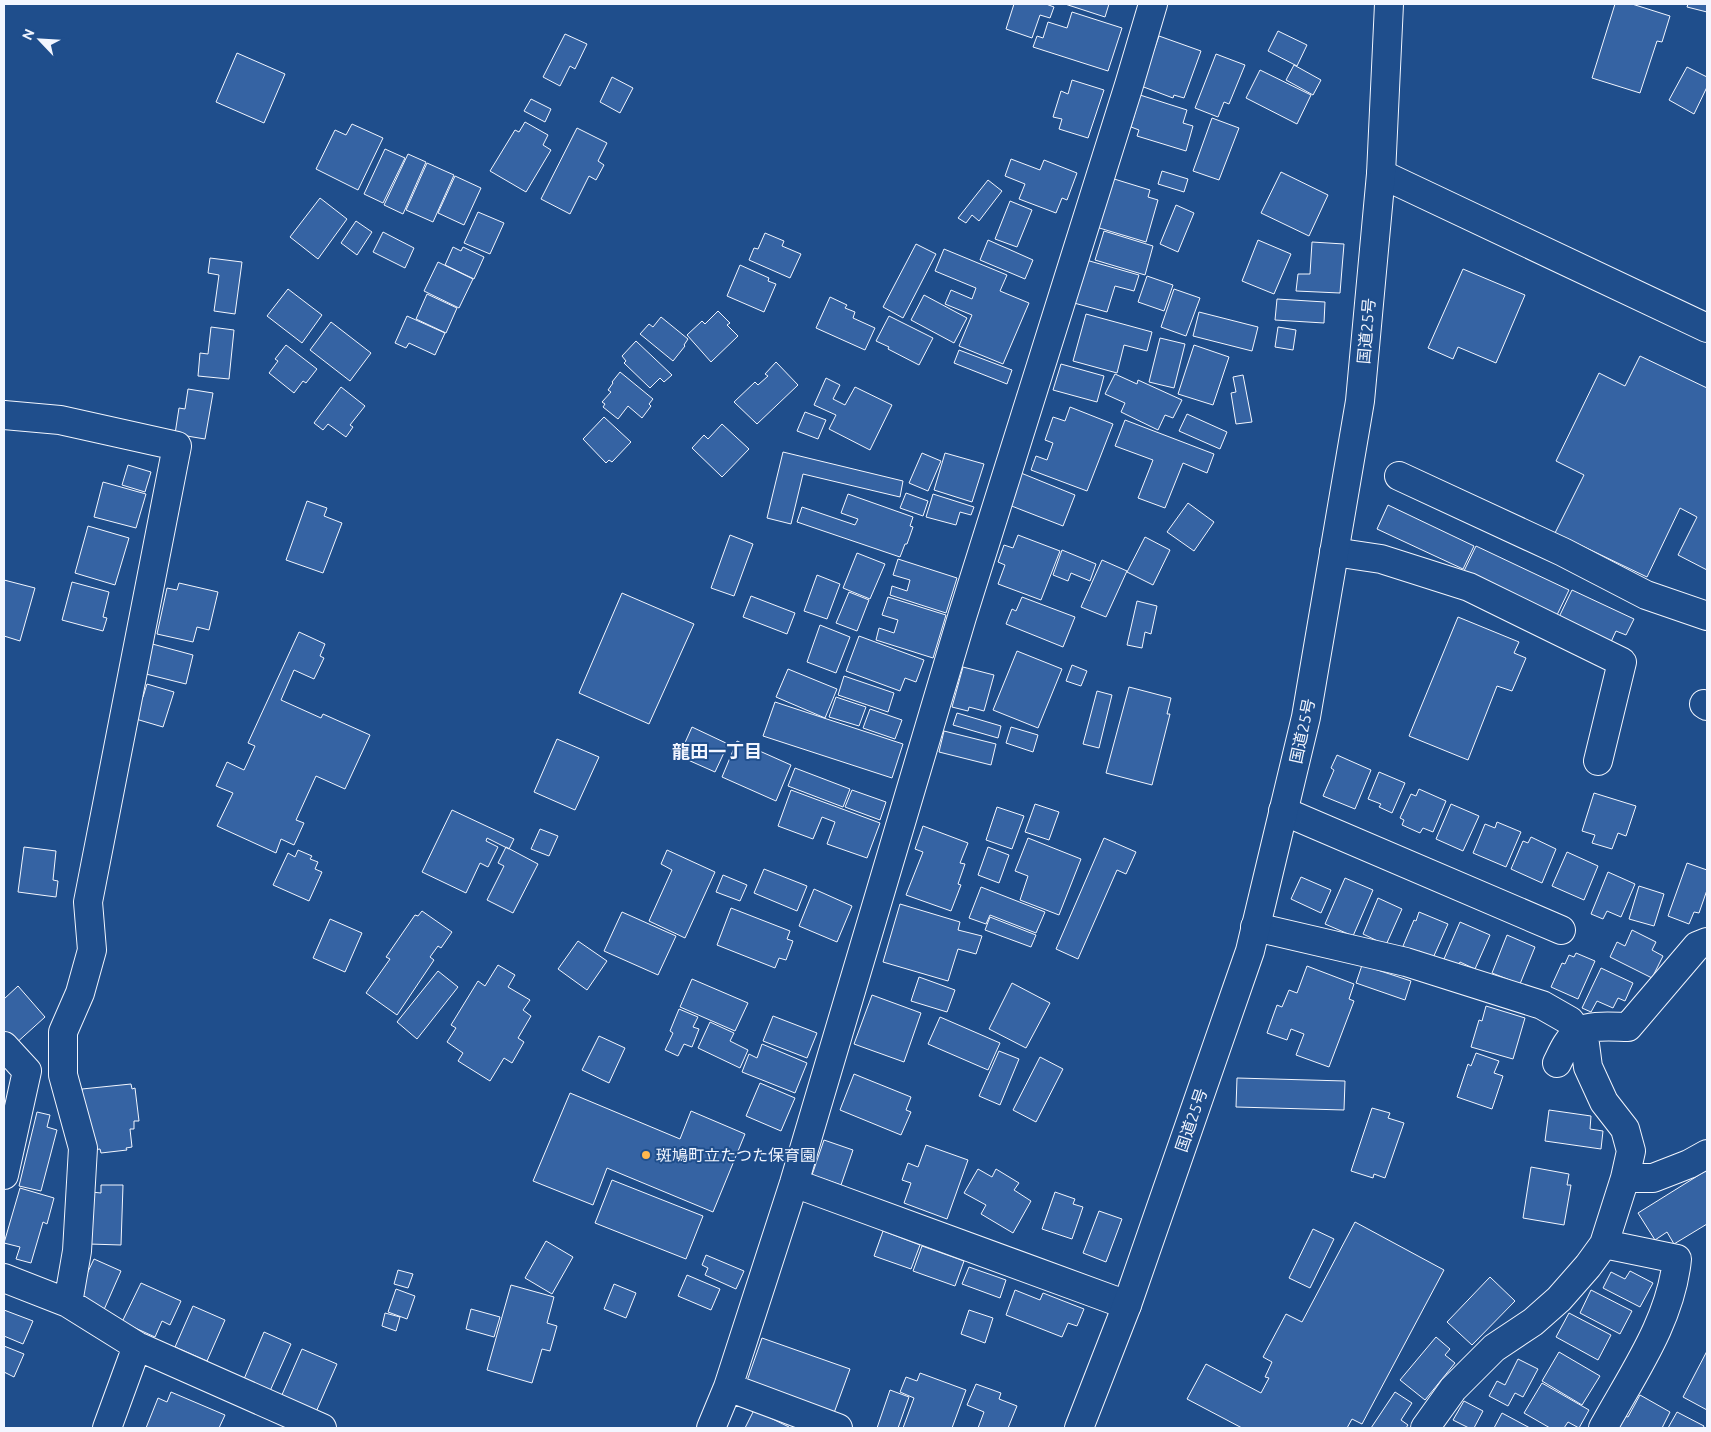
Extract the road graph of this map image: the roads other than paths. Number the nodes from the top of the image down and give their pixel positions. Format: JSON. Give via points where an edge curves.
{"nodes":[{"id":1,"x":1153,"y":4,"type":"edge"},
{"id":2,"x":1389,"y":4,"type":"edge"},
{"id":3,"x":1381,"y":174,"type":"junction"},
{"id":4,"x":1707,"y":328,"type":"edge"},
{"id":5,"x":4,"y":415,"type":"edge"},
{"id":6,"x":1399,"y":476,"type":"dead end"},
{"id":7,"x":1334,"y":552,"type":"junction"},
{"id":8,"x":1707,"y":616,"type":"edge"},
{"id":9,"x":1598,"y":761,"type":"dead end"},
{"id":10,"x":1283,"y":811,"type":"junction"},
{"id":11,"x":1255,"y":927,"type":"junction"},
{"id":12,"x":1561,"y":930,"type":"dead end"},
{"id":13,"x":1707,"y":942,"type":"edge"},
{"id":14,"x":1578,"y":1032,"type":"junction"},
{"id":15,"x":4,"y":1046,"type":"edge"},
{"id":16,"x":1557,"y":1063,"type":"dead end"},
{"id":17,"x":1707,"y":1154,"type":"edge"},
{"id":18,"x":4,"y":1175,"type":"edge"},
{"id":19,"x":1625,"y":1178,"type":"junction"},
{"id":20,"x":794,"y":1183,"type":"junction"},
{"id":21,"x":1604,"y":1244,"type":"junction"},
{"id":22,"x":4,"y":1278,"type":"edge"},
{"id":23,"x":68,"y":1304,"type":"junction"},
{"id":24,"x":1126,"y":1305,"type":"junction"},
{"id":25,"x":137,"y":1346,"type":"junction"},
{"id":26,"x":728,"y":1387,"type":"junction"},
{"id":27,"x":108,"y":1428,"type":"edge"},
{"id":28,"x":322,"y":1428,"type":"edge"},
{"id":29,"x":711,"y":1428,"type":"edge"},
{"id":30,"x":838,"y":1428,"type":"edge"},
{"id":31,"x":1078,"y":1428,"type":"edge"},
{"id":32,"x":1425,"y":1428,"type":"edge"},
{"id":33,"x":1603,"y":1428,"type":"edge"}],
"edges":[{"from":1,"to":20,"type":"main road","via":[[962,618]]},
{"from":2,"to":3,"type":"main road","name":"国道25号"},
{"from":3,"to":4,"type":"main road"},
{"from":3,"to":7,"type":"main road","name":"国道25号","via":[[1360,400]]},
{"from":5,"to":23,"type":"main road","via":[[60,420],[177,446],[88,902],[92,950],[80,993],[63,1032],[63,1075],[83,1148],[77,1251]]},
{"from":6,"to":8,"type":"main road","via":[[1563,552],[1646,595]]},
{"from":7,"to":9,"type":"main road","via":[[1381,559],[1468,587],[1622,662]]},
{"from":7,"to":10,"type":"main road","name":"国道25号","via":[[1306,717]]},
{"from":10,"to":11,"type":"main road","name":"国道25号"},
{"from":10,"to":12,"type":"main road"},
{"from":11,"to":14,"type":"main road","via":[[1406,962],[1542,1005],[1570,1021]]},
{"from":11,"to":24,"type":"main road","name":"国道25号","via":[[1250,951]]},
{"from":13,"to":14,"type":"main road","via":[[1697,946],[1628,1027],[1597,1027]]},
{"from":14,"to":16,"type":"main road","via":[[1566,1045]]},
{"from":14,"to":19,"type":"main road","via":[[1604,1102],[1625,1129],[1631,1151]]},
{"from":15,"to":18,"type":"main road","via":[[27,1071]]},
{"from":17,"to":19,"type":"main road","via":[[1653,1178]]},
{"from":19,"to":21,"type":"main road"},
{"from":20,"to":24,"type":"main road"},
{"from":20,"to":26,"type":"main road"},
{"from":21,"to":32,"type":"main road","via":[[1559,1299],[1533,1322],[1494,1348],[1454,1389]]},
{"from":21,"to":33,"type":"main road","via":[[1677,1260],[1669,1300],[1659,1325]]},
{"from":22,"to":23,"type":"main road"},
{"from":23,"to":25,"type":"main road"},
{"from":24,"to":31,"type":"main road","name":"国道25号"},
{"from":25,"to":27,"type":"main road"},
{"from":25,"to":28,"type":"main road"},
{"from":26,"to":29,"type":"main road"},
{"from":26,"to":30,"type":"main road"}]}
